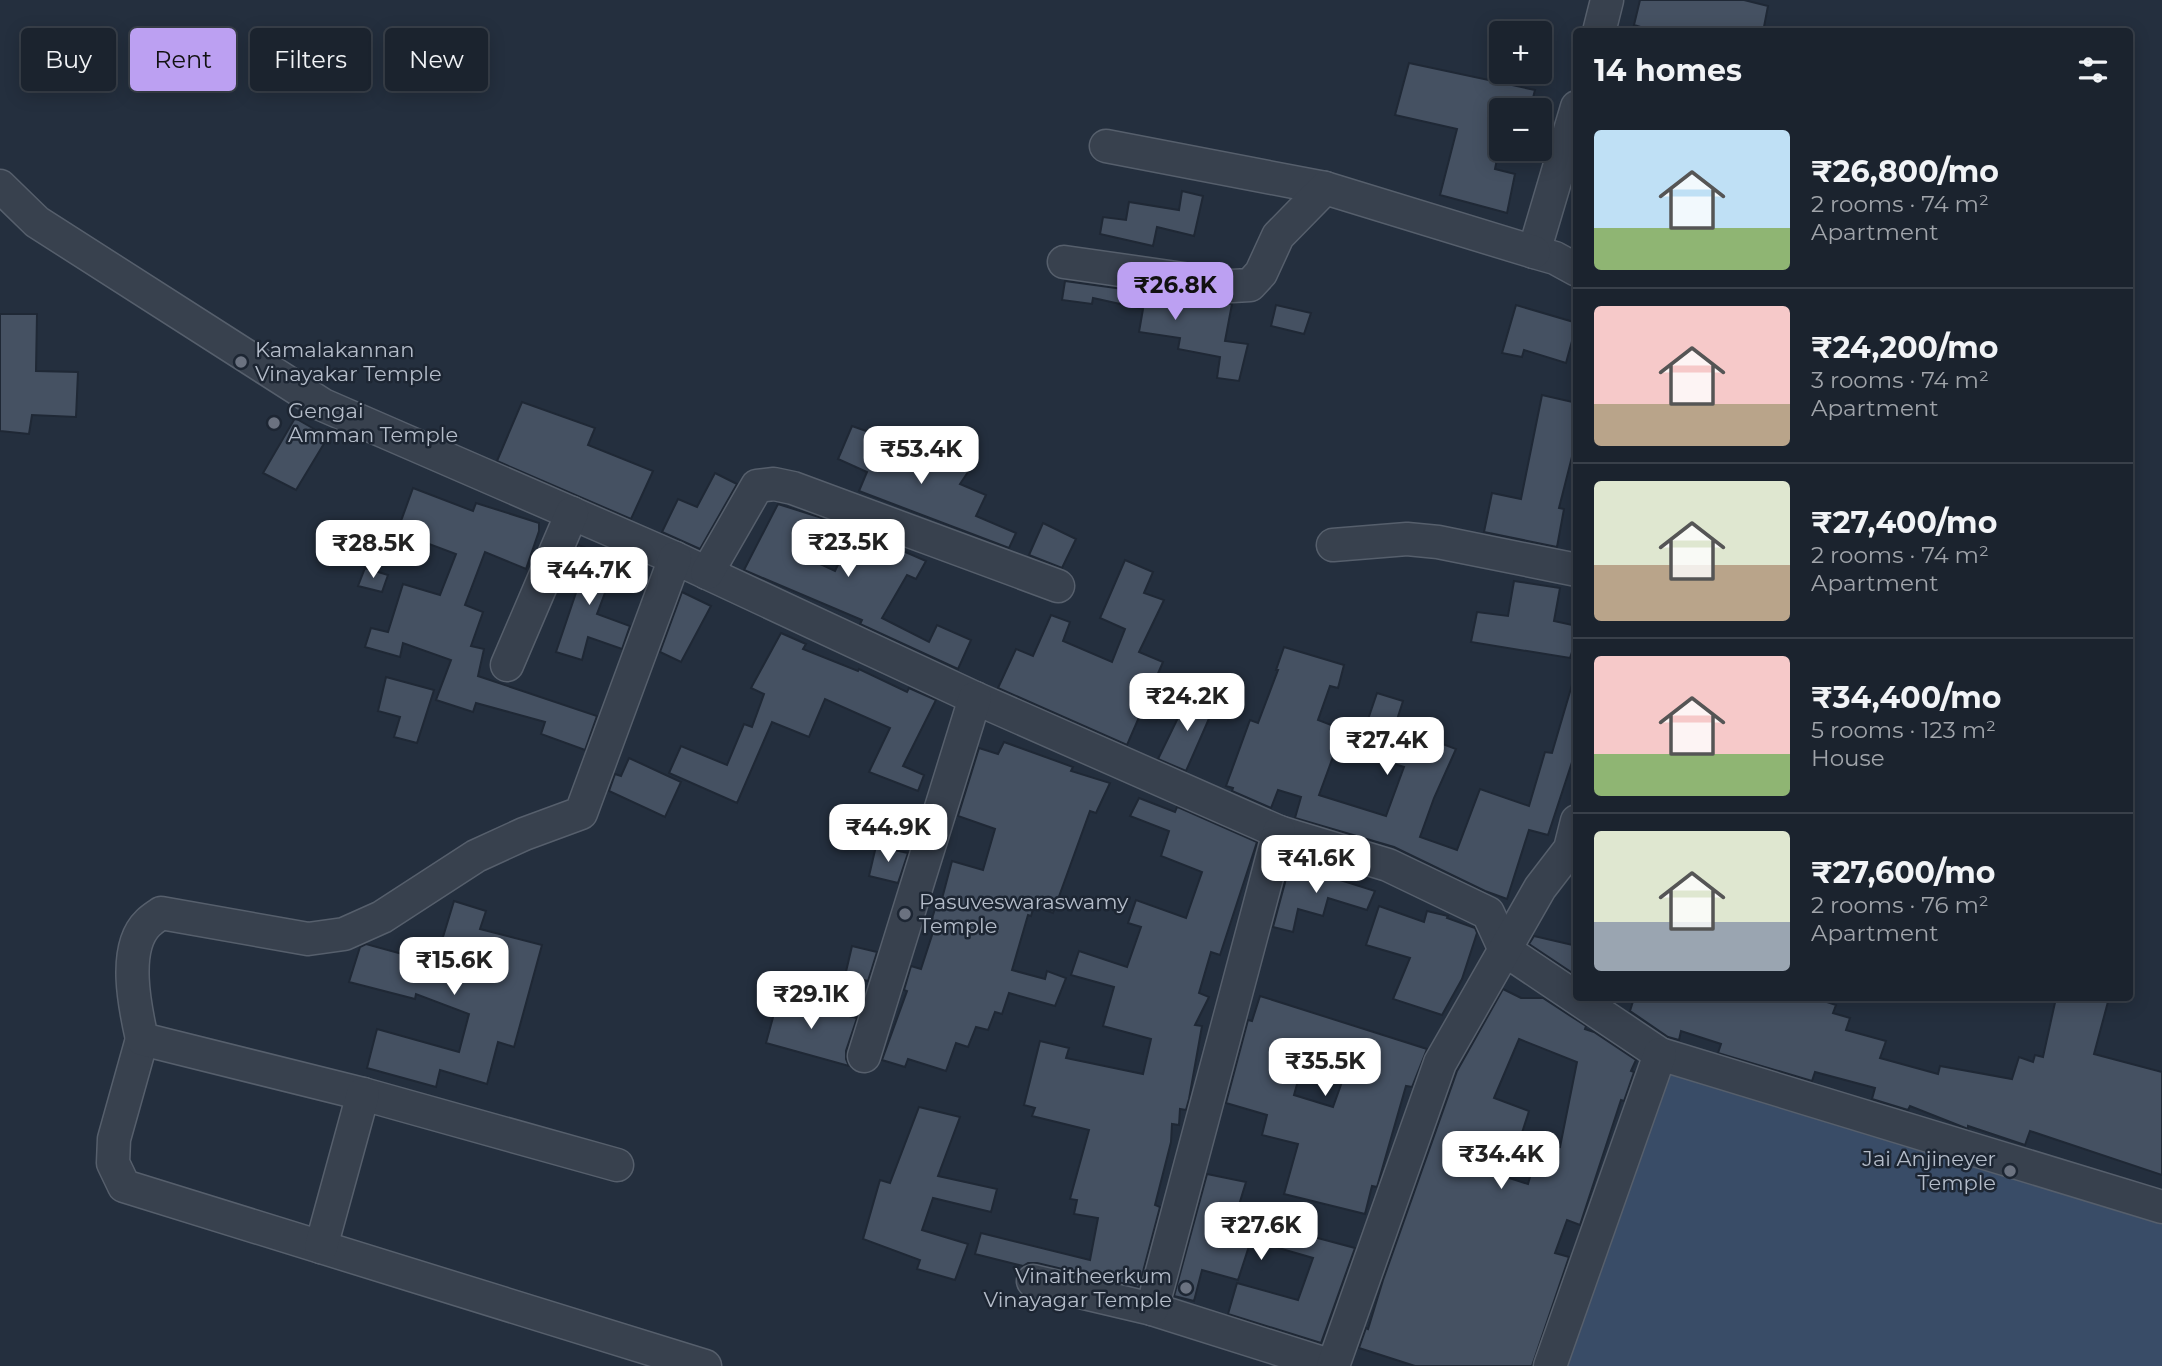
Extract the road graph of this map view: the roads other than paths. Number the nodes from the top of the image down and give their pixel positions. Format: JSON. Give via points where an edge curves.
{"nodes":[{"id":1,"x":1607,"y":0,"type":"edge"},
{"id":2,"x":1600,"y":28,"type":"edge"},
{"id":3,"x":1573,"y":120,"type":"edge"},
{"id":4,"x":1106,"y":146,"type":"dead end"},
{"id":5,"x":0,"y":186,"type":"edge"},
{"id":6,"x":1325,"y":188,"type":"junction"},
{"id":7,"x":1534,"y":252,"type":"junction"},
{"id":8,"x":1065,"y":262,"type":"dead end"},
{"id":9,"x":1573,"y":268,"type":"edge"},
{"id":10,"x":572,"y":513,"type":"junction"},
{"id":11,"x":1333,"y":545,"type":"dead end"},
{"id":12,"x":675,"y":558,"type":"junction"},
{"id":13,"x":1573,"y":569,"type":"edge"},
{"id":14,"x":707,"y":573,"type":"junction"},
{"id":15,"x":1058,"y":586,"type":"dead end"},
{"id":16,"x":508,"y":665,"type":"dead end"},
{"id":17,"x":975,"y":698,"type":"junction"},
{"id":18,"x":1279,"y":832,"type":"junction"},
{"id":19,"x":1573,"y":841,"type":"edge"},
{"id":20,"x":1505,"y":950,"type":"junction"},
{"id":21,"x":1573,"y":996,"type":"edge"},
{"id":22,"x":1581,"y":1001,"type":"edge"},
{"id":23,"x":142,"y":1039,"type":"junction"},
{"id":24,"x":1660,"y":1054,"type":"junction"},
{"id":25,"x":864,"y":1056,"type":"dead end"},
{"id":26,"x":363,"y":1094,"type":"junction"},
{"id":27,"x":617,"y":1165,"type":"dead end"},
{"id":28,"x":2162,"y":1208,"type":"edge"},
{"id":29,"x":321,"y":1247,"type":"junction"},
{"id":30,"x":1033,"y":1281,"type":"dead end"},
{"id":31,"x":1152,"y":1309,"type":"junction"},
{"id":32,"x":705,"y":1366,"type":"edge"},
{"id":33,"x":1332,"y":1366,"type":"edge"},
{"id":34,"x":1550,"y":1366,"type":"edge"}],
"edges":[{"from":1,"to":2,"type":"street"},
{"from":3,"to":7,"type":"street"},
{"from":4,"to":6,"type":"street"},
{"from":5,"to":10,"type":"street","via":[[37,222],[323,405]]},
{"from":6,"to":7,"type":"street"},
{"from":6,"to":8,"type":"street","via":[[1278,236],[1261,273],[1250,285]]},
{"from":7,"to":9,"type":"street"},
{"from":10,"to":12,"type":"street"},
{"from":10,"to":16,"type":"street"},
{"from":11,"to":13,"type":"street","via":[[1407,539],[1438,542]]},
{"from":12,"to":14,"type":"street"},
{"from":12,"to":23,"type":"street","via":[[580,813],[476,856],[382,917],[344,934],[308,939],[161,913],[146,924],[135,947],[131,985]]},
{"from":14,"to":15,"type":"street","via":[[757,486],[774,484]]},
{"from":14,"to":17,"type":"street"},
{"from":17,"to":18,"type":"street"},
{"from":17,"to":25,"type":"street"},
{"from":18,"to":20,"type":"street","via":[[1388,865],[1488,913]]},
{"from":18,"to":31,"type":"street"},
{"from":19,"to":20,"type":"street","via":[[1539,888]]},
{"from":20,"to":21,"type":"street"},
{"from":20,"to":33,"type":"street","via":[[1440,1063]]},
{"from":22,"to":24,"type":"street"},
{"from":23,"to":26,"type":"street"},
{"from":23,"to":29,"type":"street","via":[[114,1139],[113,1163],[124,1186]]},
{"from":24,"to":28,"type":"street"},
{"from":24,"to":34,"type":"street"},
{"from":26,"to":27,"type":"street"},
{"from":26,"to":29,"type":"street"},
{"from":29,"to":32,"type":"street"},
{"from":30,"to":31,"type":"street"},
{"from":31,"to":33,"type":"street"}]}
